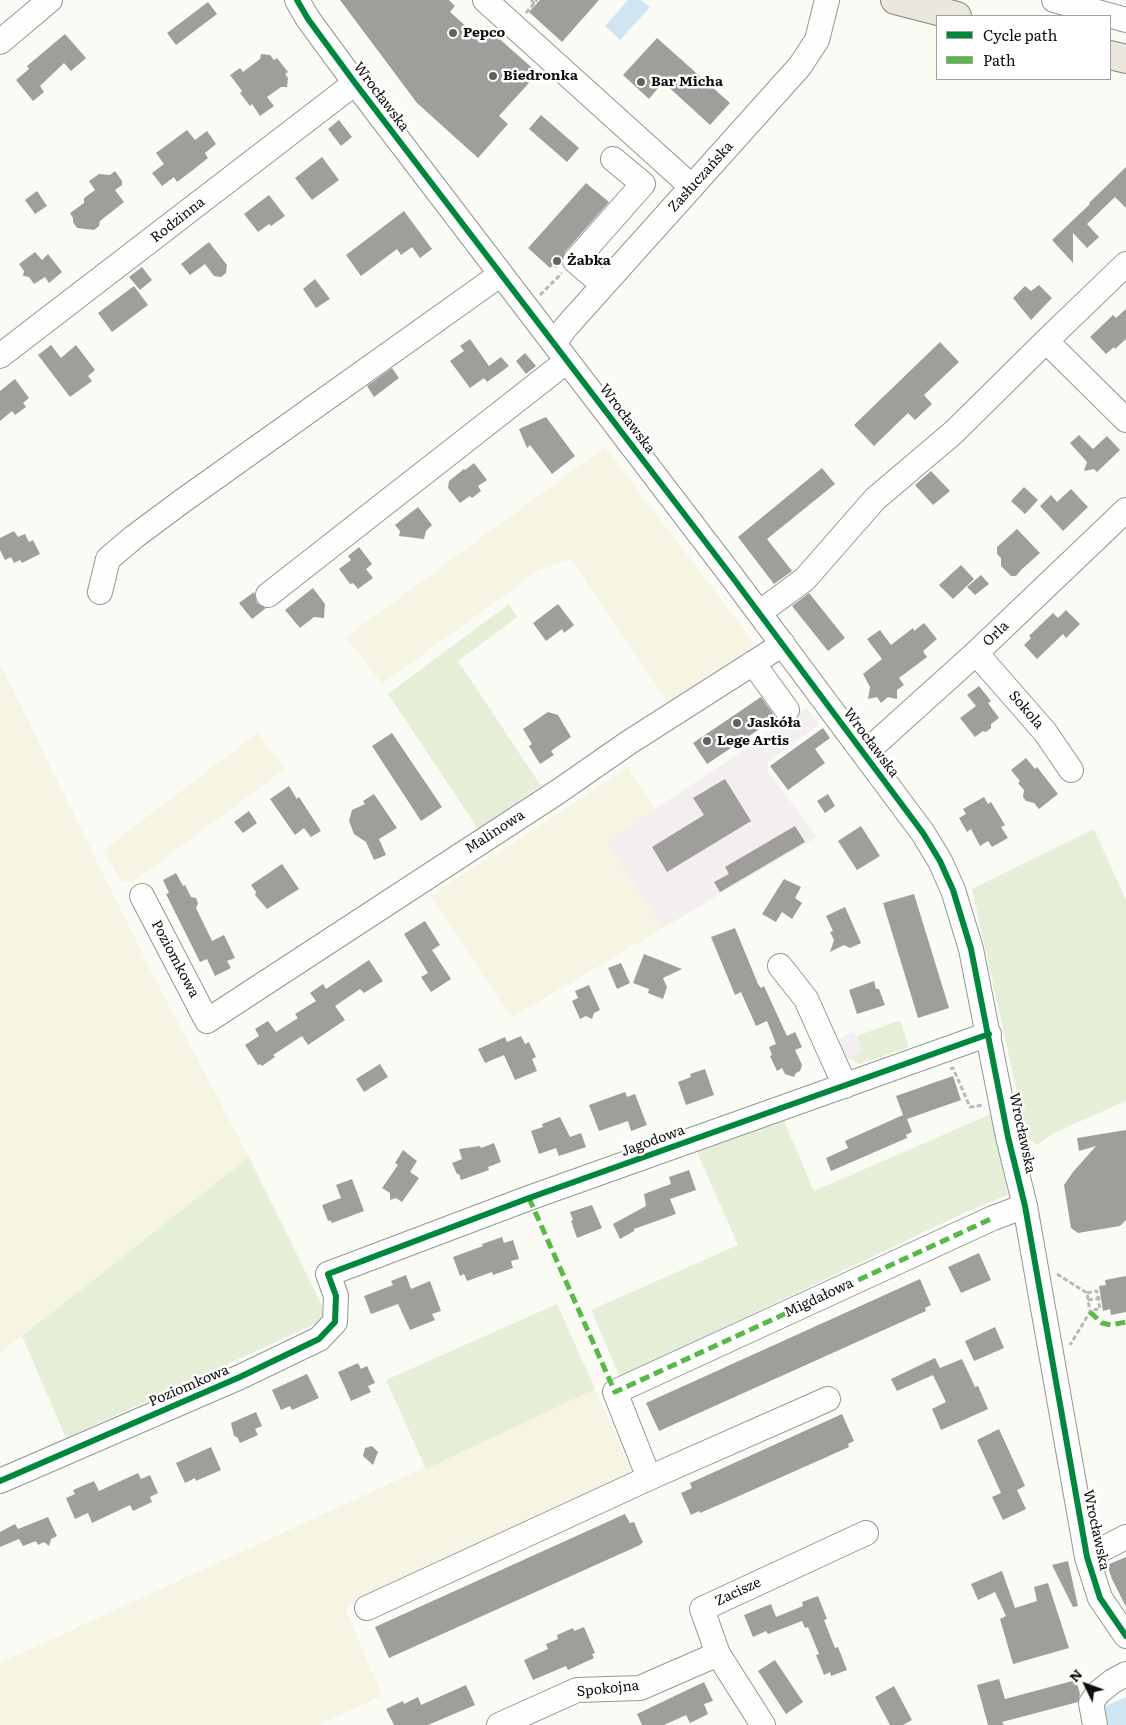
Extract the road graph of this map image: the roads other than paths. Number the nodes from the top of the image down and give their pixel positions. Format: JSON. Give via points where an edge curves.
{"nodes":[{"id":1,"x":50,"y":0,"type":"edge"},
{"id":2,"x":297,"y":0,"type":"edge"},
{"id":3,"x":486,"y":0,"type":"edge"},
{"id":4,"x":827,"y":0,"type":"edge"},
{"id":5,"x":895,"y":0,"type":"edge"},
{"id":6,"x":1054,"y":0,"type":"edge"},
{"id":7,"x":1097,"y":5,"type":"edge"},
{"id":8,"x":953,"y":15,"type":"edge"},
{"id":9,"x":1126,"y":20,"type":"edge"},
{"id":10,"x":0,"y":42,"type":"edge"},
{"id":11,"x":1111,"y":55,"type":"edge"},
{"id":12,"x":1126,"y":59,"type":"edge"},
{"id":13,"x":355,"y":83,"type":"junction"},
{"id":14,"x":613,"y":159,"type":"dead end"},
{"id":15,"x":663,"y":161,"type":"junction"},
{"id":16,"x":643,"y":184,"type":"junction"},
{"id":17,"x":692,"y":187,"type":"junction"},
{"id":18,"x":1126,"y":264,"type":"edge"},
{"id":19,"x":501,"y":274,"type":"junction"},
{"id":20,"x":603,"y":286,"type":"junction"},
{"id":21,"x":1046,"y":341,"type":"junction"},
{"id":22,"x":560,"y":352,"type":"junction"},
{"id":23,"x":0,"y":356,"type":"edge"},
{"id":24,"x":1126,"y":420,"type":"edge"},
{"id":25,"x":1126,"y":510,"type":"edge"},
{"id":26,"x":100,"y":592,"type":"dead end"},
{"id":27,"x":268,"y":595,"type":"dead end"},
{"id":28,"x":759,"y":613,"type":"junction"},
{"id":29,"x":782,"y":644,"type":"junction"},
{"id":30,"x":976,"y":653,"type":"junction"},
{"id":31,"x":753,"y":663,"type":"junction"},
{"id":32,"x":787,"y":710,"type":"dead end"},
{"id":33,"x":864,"y":754,"type":"junction"},
{"id":34,"x":1071,"y":770,"type":"dead end"},
{"id":35,"x":142,"y":896,"type":"dead end"},
{"id":36,"x":780,"y":966,"type":"dead end"},
{"id":37,"x":208,"y":1021,"type":"joint"},
{"id":38,"x":988,"y":1034,"type":"junction"},
{"id":39,"x":845,"y":1086,"type":"junction"},
{"id":40,"x":1026,"y":1206,"type":"junction"},
{"id":41,"x":328,"y":1274,"type":"joint"},
{"id":42,"x":828,"y":1399,"type":"dead end"},
{"id":43,"x":650,"y":1478,"type":"junction"},
{"id":44,"x":0,"y":1481,"type":"edge"},
{"id":45,"x":866,"y":1534,"type":"dead end"},
{"id":46,"x":1126,"y":1537,"type":"edge"},
{"id":47,"x":1087,"y":1557,"type":"junction"},
{"id":48,"x":367,"y":1608,"type":"dead end"},
{"id":49,"x":1126,"y":1636,"type":"edge"},
{"id":50,"x":718,"y":1654,"type":"junction"},
{"id":51,"x":1126,"y":1674,"type":"edge"},
{"id":52,"x":753,"y":1721,"type":"edge"},
{"id":53,"x":499,"y":1725,"type":"edge"},
{"id":54,"x":1096,"y":1725,"type":"edge"}],
"edges":[{"from":1,"to":10,"type":"street"},
{"from":2,"to":13,"type":"street","name":"Wrocławska"},
{"from":3,"to":15,"type":"street"},
{"from":4,"to":17,"type":"street","name":"Zasłuczańska","via":[[817,40],[800,66]]},
{"from":5,"to":8,"type":"main road"},
{"from":6,"to":7,"type":"street"},
{"from":7,"to":9,"type":"street"},
{"from":11,"to":12,"type":"main road"},
{"from":13,"to":19,"type":"street","name":"Wrocławska"},
{"from":13,"to":23,"type":"street","name":"Rodzinna"},
{"from":14,"to":16,"type":"street"},
{"from":15,"to":16,"type":"street"},
{"from":15,"to":17,"type":"street"},
{"from":16,"to":20,"type":"street","via":[[574,261]]},
{"from":17,"to":20,"type":"street","name":"Zasłuczańska"},
{"from":18,"to":21,"type":"street"},
{"from":19,"to":22,"type":"street","name":"Wrocławska"},
{"from":19,"to":26,"type":"street","via":[[134,537],[108,560]]},
{"from":20,"to":22,"type":"street","name":"Zasłuczańska","via":[[566,327]]},
{"from":21,"to":24,"type":"street"},
{"from":21,"to":28,"type":"street","via":[[954,432],[875,499],[806,579]]},
{"from":22,"to":27,"type":"street","name":"Zasłuczańska"},
{"from":22,"to":28,"type":"street","name":"Wrocławska"},
{"from":25,"to":30,"type":"street","name":"Orla"},
{"from":28,"to":29,"type":"street","name":"Wrocławska"},
{"from":29,"to":31,"type":"street","name":"Malinowa"},
{"from":29,"to":33,"type":"street","name":"Wrocławska"},
{"from":30,"to":33,"type":"street","name":"Orla"},
{"from":30,"to":34,"type":"street","name":"Sokola","via":[[1045,732]]},
{"from":31,"to":32,"type":"street"},
{"from":31,"to":37,"type":"street","name":"Malinowa"},
{"from":33,"to":38,"type":"street","name":"Wrocławska","via":[[923,833],[953,890],[971,949]]},
{"from":35,"to":37,"type":"street","name":"Poziomkowa"},
{"from":36,"to":39,"type":"street","via":[[806,999]]},
{"from":38,"to":39,"type":"street","name":"Jagodowa"},
{"from":38,"to":40,"type":"street","name":"Wrocławska","via":[[1008,1137]]},
{"from":39,"to":41,"type":"street","name":"Jagodowa","via":[[529,1198]]},
{"from":40,"to":43,"type":"street","name":"Migdałowa","via":[[614,1392]]},
{"from":40,"to":47,"type":"street","name":"Wrocławska"},
{"from":41,"to":44,"type":"street","name":"Poziomkowa","via":[[336,1296],[335,1322],[319,1339],[240,1377]]},
{"from":42,"to":43,"type":"street"},
{"from":43,"to":48,"type":"street"},
{"from":45,"to":50,"type":"street","name":"Zacisze","via":[[702,1609]]},
{"from":46,"to":47,"type":"street"},
{"from":47,"to":49,"type":"street","name":"Wrocławska","via":[[1100,1598]]},
{"from":50,"to":52,"type":"street","name":"Zacisze"},
{"from":50,"to":53,"type":"street","name":"Spokojna","via":[[640,1688],[577,1690]]},
{"from":51,"to":54,"type":"street","via":[[1099,1692],[1091,1703]]}]}
